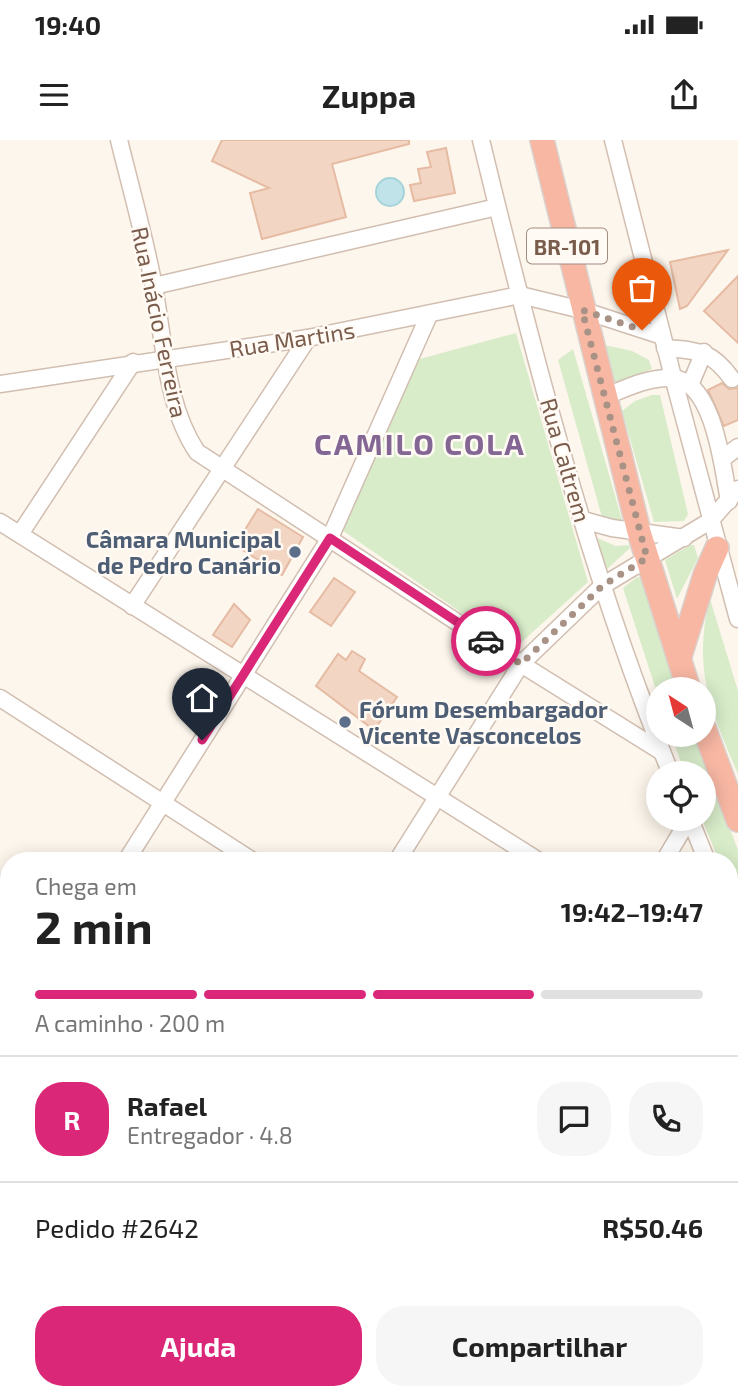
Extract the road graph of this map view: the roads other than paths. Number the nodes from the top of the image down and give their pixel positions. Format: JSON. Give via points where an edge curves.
{"nodes":[{"id":1,"x":119,"y":140,"type":"edge"},
{"id":2,"x":481,"y":140,"type":"edge"},
{"id":3,"x":542,"y":140,"type":"edge"},
{"id":4,"x":613,"y":140,"type":"edge"},
{"id":5,"x":497,"y":207,"type":"junction"},
{"id":6,"x":154,"y":286,"type":"junction"},
{"id":7,"x":520,"y":295,"type":"junction"},
{"id":8,"x":582,"y":310,"type":"junction"},
{"id":9,"x":429,"y":315,"type":"junction"},
{"id":10,"x":308,"y":338,"type":"junction"},
{"id":11,"x":664,"y":342,"type":"junction"},
{"id":12,"x":704,"y":352,"type":"junction"},
{"id":13,"x":166,"y":359,"type":"junction"},
{"id":14,"x":133,"y":362,"type":"junction"},
{"id":15,"x":673,"y":377,"type":"junction"},
{"id":16,"x":732,"y":379,"type":"dead end"},
{"id":17,"x":0,"y":384,"type":"edge"},
{"id":18,"x":690,"y":385,"type":"junction"},
{"id":19,"x":604,"y":397,"type":"junction"},
{"id":20,"x":738,"y":447,"type":"edge"},
{"id":21,"x":722,"y":459,"type":"junction"},
{"id":22,"x":221,"y":469,"type":"junction"},
{"id":23,"x":733,"y":495,"type":"edge"},
{"id":24,"x":583,"y":520,"type":"junction"},
{"id":25,"x":710,"y":521,"type":"junction"},
{"id":26,"x":0,"y":522,"type":"edge"},
{"id":27,"x":639,"y":531,"type":"junction"},
{"id":28,"x":20,"y":534,"type":"junction"},
{"id":29,"x":330,"y":538,"type":"junction"},
{"id":30,"x":684,"y":538,"type":"junction"},
{"id":31,"x":717,"y":548,"type":"junction"},
{"id":32,"x":647,"y":558,"type":"junction"},
{"id":33,"x":602,"y":586,"type":"junction"},
{"id":34,"x":132,"y":606,"type":"junction"},
{"id":35,"x":738,"y":619,"type":"edge"},
{"id":36,"x":679,"y":659,"type":"junction"},
{"id":37,"x":521,"y":664,"type":"junction"},
{"id":38,"x":242,"y":677,"type":"junction"},
{"id":39,"x":685,"y":677,"type":"edge"},
{"id":40,"x":0,"y":698,"type":"edge"},
{"id":41,"x":711,"y":747,"type":"edge"},
{"id":42,"x":662,"y":752,"type":"junction"},
{"id":43,"x":666,"y":761,"type":"edge"},
{"id":44,"x":437,"y":797,"type":"junction"},
{"id":45,"x":162,"y":803,"type":"junction"},
{"id":46,"x":738,"y":820,"type":"edge"},
{"id":47,"x":683,"y":831,"type":"edge"},
{"id":48,"x":695,"y":831,"type":"edge"},
{"id":49,"x":132,"y":852,"type":"edge"},
{"id":50,"x":239,"y":852,"type":"edge"},
{"id":51,"x":403,"y":852,"type":"edge"},
{"id":52,"x":525,"y":852,"type":"edge"},
{"id":53,"x":670,"y":852,"type":"edge"},
{"id":54,"x":703,"y":852,"type":"edge"}],
"edges":[{"from":1,"to":6,"type":"street","name":"Rua Inácio Ferreira"},
{"from":2,"to":5,"type":"street","name":"Rua Caltrem"},
{"from":3,"to":8,"type":"highway","number":"BR-101"},
{"from":4,"to":11,"type":"street"},
{"from":5,"to":6,"type":"street"},
{"from":5,"to":7,"type":"street","name":"Rua Caltrem"},
{"from":6,"to":13,"type":"street","name":"Rua Inácio Ferreira"},
{"from":7,"to":8,"type":"street","name":"Rua Martins"},
{"from":7,"to":9,"type":"street","name":"Rua Martins"},
{"from":7,"to":24,"type":"street","name":"Rua Caltrem"},
{"from":8,"to":11,"type":"street","name":"Rua Martins"},
{"from":8,"to":19,"type":"highway","number":"BR-101"},
{"from":9,"to":10,"type":"street","name":"Rua Martins"},
{"from":9,"to":29,"type":"street"},
{"from":10,"to":13,"type":"street","name":"Rua Martins"},
{"from":10,"to":22,"type":"street"},
{"from":11,"to":12,"type":"street","name":"Rua Martins"},
{"from":11,"to":15,"type":"street"},
{"from":12,"to":16,"type":"street","via":[[719,360]]},
{"from":12,"to":18,"type":"street"},
{"from":13,"to":14,"type":"street","name":"Rua Martins"},
{"from":13,"to":22,"type":"street","name":"Rua Inácio Ferreira","via":[[186,435],[197,452]]},
{"from":14,"to":17,"type":"street","name":"Rua Martins"},
{"from":14,"to":28,"type":"street"},
{"from":15,"to":18,"type":"street"},
{"from":15,"to":19,"type":"street"},
{"from":15,"to":25,"type":"street"},
{"from":18,"to":21,"type":"street","via":[[706,405]]},
{"from":19,"to":27,"type":"highway","number":"BR-101"},
{"from":20,"to":21,"type":"street"},
{"from":21,"to":23,"type":"street"},
{"from":22,"to":29,"type":"street","name":"Rua Inácio Ferreira"},
{"from":22,"to":34,"type":"street"},
{"from":23,"to":25,"type":"street"},
{"from":24,"to":27,"type":"street"},
{"from":24,"to":33,"type":"street","name":"Rua Caltrem"},
{"from":25,"to":30,"type":"street"},
{"from":25,"to":31,"type":"street"},
{"from":26,"to":28,"type":"street"},
{"from":27,"to":30,"type":"street"},
{"from":27,"to":32,"type":"highway","number":"BR-101"},
{"from":28,"to":34,"type":"street"},
{"from":29,"to":37,"type":"street","name":"Rua Inácio Ferreira"},
{"from":29,"to":38,"type":"street"},
{"from":30,"to":32,"type":"street"},
{"from":31,"to":35,"type":"street"},
{"from":31,"to":36,"type":"highway"},
{"from":32,"to":33,"type":"street"},
{"from":32,"to":36,"type":"highway","number":"BR-101"},
{"from":33,"to":37,"type":"street"},
{"from":33,"to":42,"type":"street","name":"Rua Caltrem"},
{"from":34,"to":38,"type":"street"},
{"from":36,"to":39,"type":"highway","number":"BR-101"},
{"from":37,"to":42,"type":"street","name":"Rua Inácio Ferreira"},
{"from":37,"to":44,"type":"street"},
{"from":38,"to":44,"type":"street"},
{"from":38,"to":45,"type":"street"},
{"from":40,"to":45,"type":"street"},
{"from":41,"to":46,"type":"highway"},
{"from":42,"to":43,"type":"street","name":"Rua Caltrem"},
{"from":44,"to":51,"type":"street"},
{"from":44,"to":52,"type":"street"},
{"from":45,"to":49,"type":"street"},
{"from":45,"to":50,"type":"street"},
{"from":47,"to":53,"type":"street"},
{"from":48,"to":54,"type":"street"}]}
